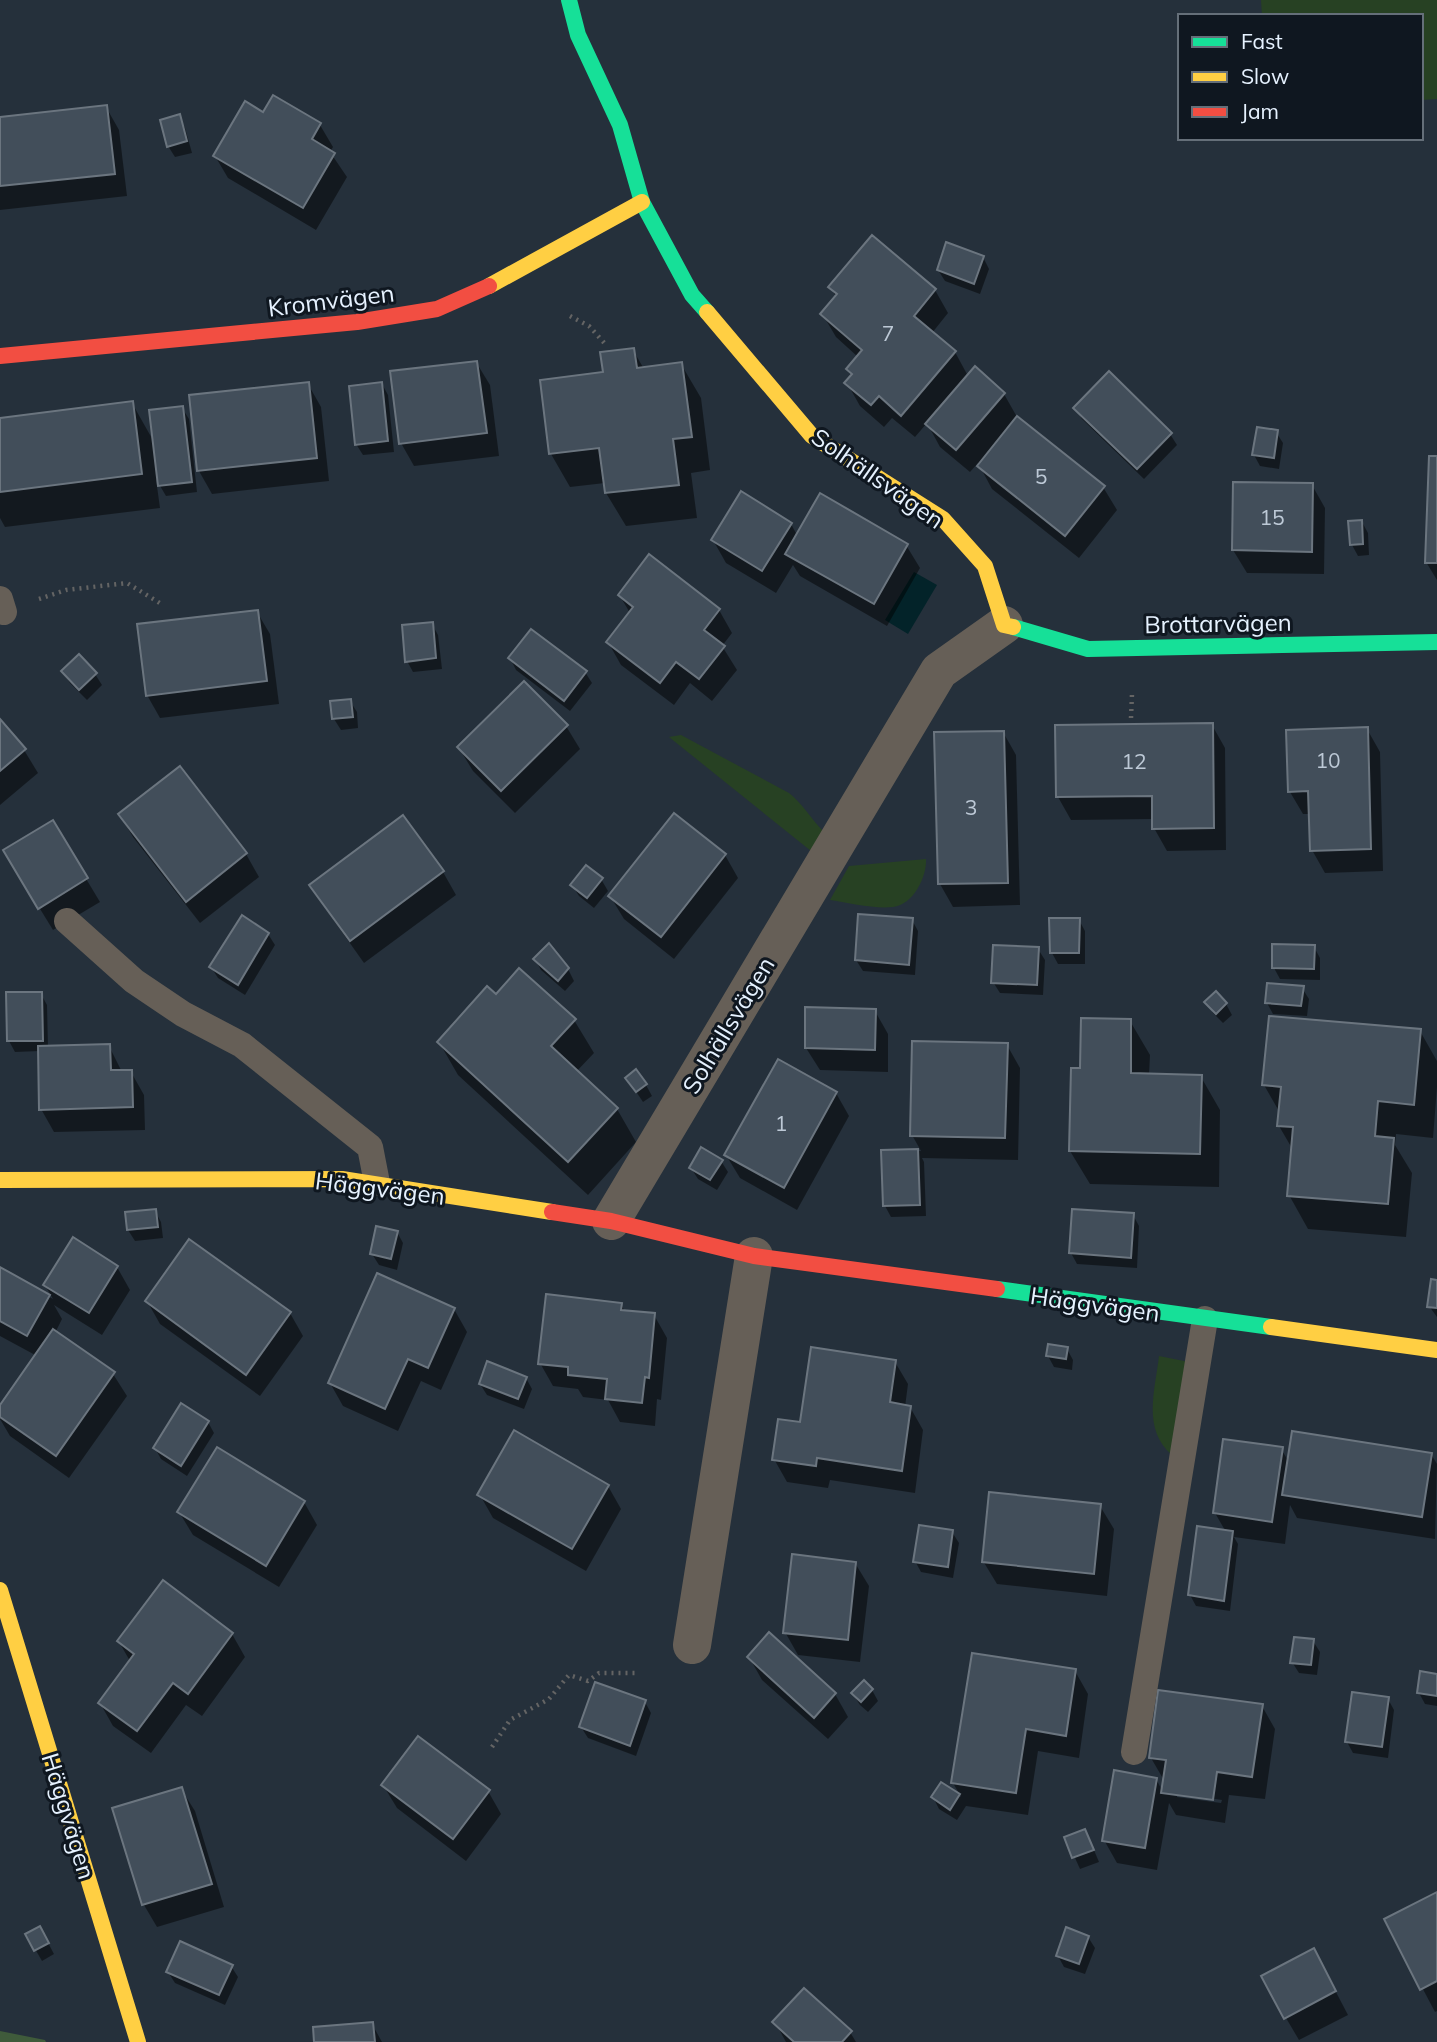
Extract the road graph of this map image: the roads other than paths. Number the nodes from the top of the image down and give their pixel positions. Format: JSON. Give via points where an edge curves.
{"nodes":[{"id":1,"x":569,"y":0,"type":"edge"},
{"id":2,"x":642,"y":202,"type":"junction"},
{"id":3,"x":0,"y":356,"type":"edge"},
{"id":4,"x":1004,"y":625,"type":"junction"},
{"id":5,"x":1437,"y":642,"type":"edge"},
{"id":6,"x":67,"y":921,"type":"dead end"},
{"id":7,"x":0,"y":1180,"type":"edge"},
{"id":8,"x":377,"y":1183,"type":"junction"},
{"id":9,"x":611,"y":1221,"type":"junction"},
{"id":10,"x":754,"y":1256,"type":"junction"},
{"id":11,"x":1205,"y":1320,"type":"junction"},
{"id":12,"x":1437,"y":1350,"type":"edge"},
{"id":13,"x":0,"y":1590,"type":"edge"},
{"id":14,"x":692,"y":1646,"type":"dead end"},
{"id":15,"x":1134,"y":1752,"type":"dead end"},
{"id":16,"x":138,"y":2042,"type":"edge"}],
"edges":[{"from":1,"to":2,"type":"street","name":"Solhällsvägen","via":[[578,35],[620,125]]},
{"from":2,"to":3,"type":"street","name":"Kromvägen","via":[[470,296],[436,309]]},
{"from":2,"to":4,"type":"street","name":"Solhällsvägen","via":[[692,295],[812,436],[943,519],[985,566]]},
{"from":4,"to":5,"type":"street","name":"Brottarvägen","via":[[1088,649]]},
{"from":4,"to":9,"type":"street","name":"Solhällsvägen","via":[[939,671]]},
{"from":6,"to":8,"type":"lane","via":[[134,981],[242,1045],[370,1147]]},
{"from":7,"to":8,"type":"street","name":"Häggvägen","via":[[342,1179]]},
{"from":8,"to":9,"type":"street","name":"Häggvägen"},
{"from":9,"to":10,"type":"street","name":"Häggvägen"},
{"from":10,"to":11,"type":"street","name":"Häggvägen"},
{"from":10,"to":14,"type":"street"},
{"from":11,"to":12,"type":"street","name":"Häggvägen"},
{"from":11,"to":15,"type":"lane"},
{"from":13,"to":16,"type":"street","name":"Häggvägen"}]}
